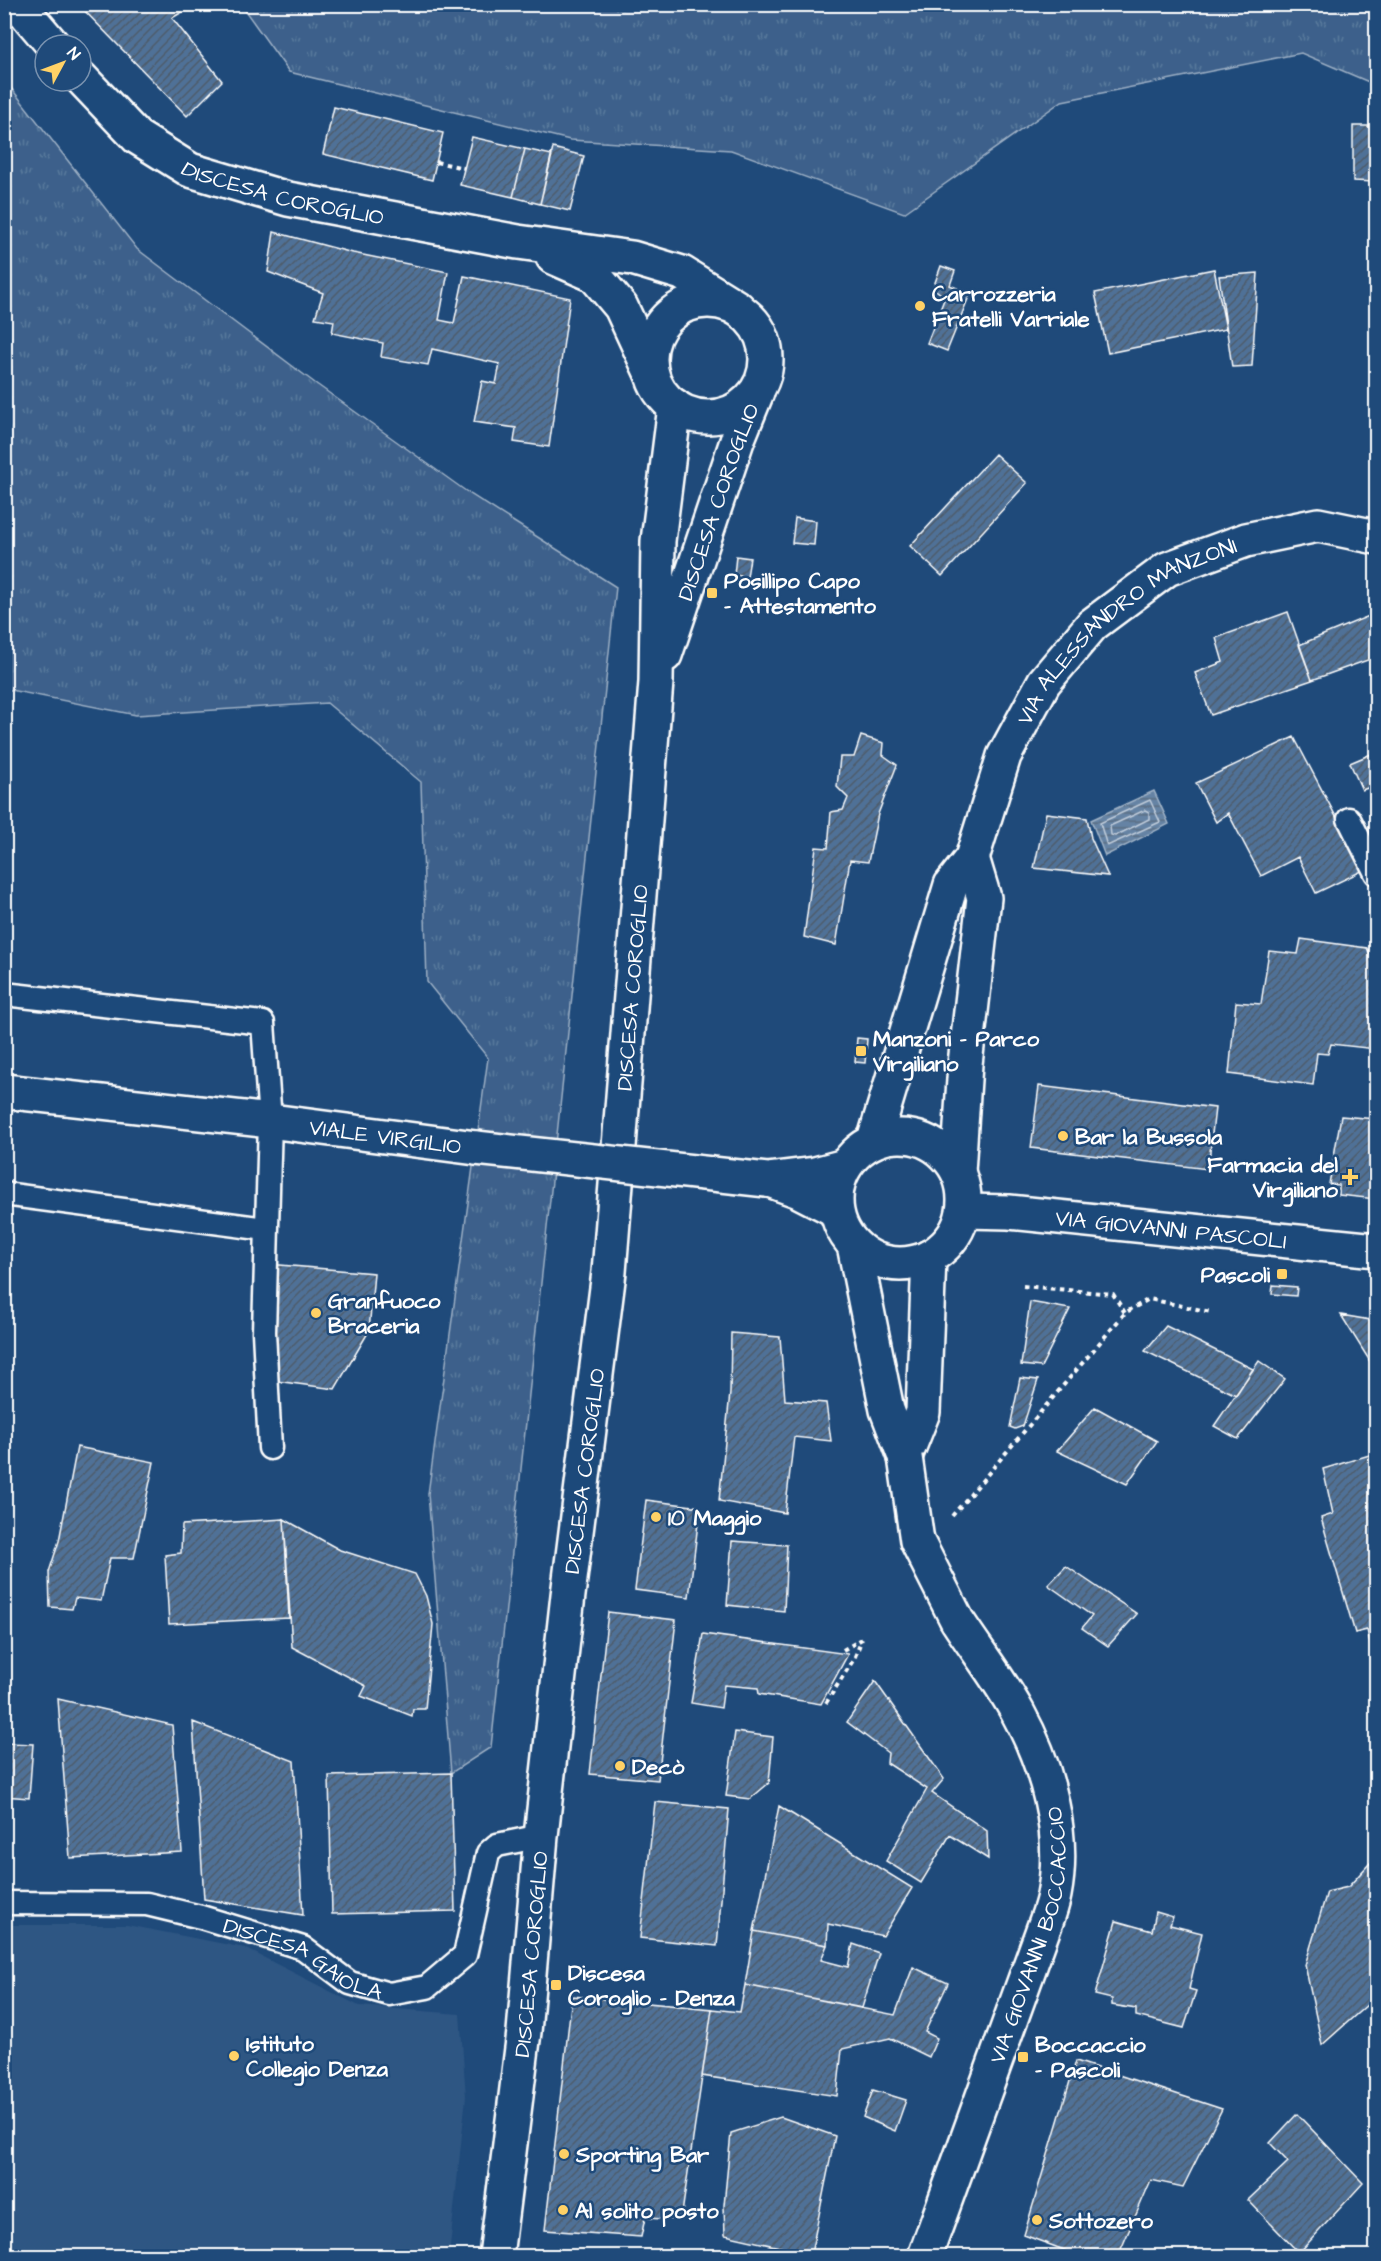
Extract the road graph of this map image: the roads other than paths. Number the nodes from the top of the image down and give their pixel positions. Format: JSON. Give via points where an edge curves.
{"nodes":[{"id":1,"x":18,"y":4,"type":"edge"},
{"id":2,"x":43,"y":33,"type":"edge"},
{"id":3,"x":93,"y":91,"type":"edge"},
{"id":4,"x":518,"y":242,"type":"junction"},
{"id":5,"x":738,"y":308,"type":"junction"},
{"id":6,"x":652,"y":377,"type":"junction"},
{"id":7,"x":758,"y":391,"type":"junction"},
{"id":8,"x":675,"y":406,"type":"junction"},
{"id":9,"x":1377,"y":537,"type":"edge"},
{"id":10,"x":656,"y":682,"type":"junction"},
{"id":11,"x":1349,"y":819,"type":"dead end"},
{"id":12,"x":972,"y":858,"type":"junction"},
{"id":13,"x":1377,"y":873,"type":"edge"},
{"id":14,"x":4,"y":994,"type":"edge"},
{"id":15,"x":4,"y":1091,"type":"edge"},
{"id":16,"x":270,"y":1121,"type":"junction"},
{"id":17,"x":874,"y":1141,"type":"junction"},
{"id":18,"x":845,"y":1166,"type":"junction"},
{"id":19,"x":958,"y":1172,"type":"junction"},
{"id":20,"x":767,"y":1180,"type":"junction"},
{"id":21,"x":4,"y":1194,"type":"edge"},
{"id":22,"x":837,"y":1210,"type":"junction"},
{"id":23,"x":964,"y":1211,"type":"junction"},
{"id":24,"x":266,"y":1229,"type":"junction"},
{"id":25,"x":854,"y":1245,"type":"junction"},
{"id":26,"x":1377,"y":1250,"type":"edge"},
{"id":27,"x":929,"y":1257,"type":"junction"},
{"id":28,"x":270,"y":1448,"type":"dead end"},
{"id":29,"x":905,"y":1457,"type":"junction"},
{"id":30,"x":541,"y":1836,"type":"junction"},
{"id":31,"x":4,"y":1903,"type":"edge"},
{"id":32,"x":496,"y":2256,"type":"edge"},
{"id":33,"x":925,"y":2256,"type":"edge"}],
"edges":[{"from":1,"to":2,"type":"street"},
{"from":3,"to":4,"type":"street","name":"DISCESA COROGLIO","via":[[137,137],[190,170],[288,199]]},
{"from":4,"to":5,"type":"street","name":"DISCESA COROGLIO","via":[[632,258],[682,273]]},
{"from":4,"to":6,"type":"street","name":"DISCESA COROGLIO","via":[[594,275],[621,307]]},
{"from":5,"to":6,"type":"street","via":[[719,301],[698,301],[664,320],[654,337]]},
{"from":5,"to":7,"type":"street","via":[[763,337],[767,355]]},
{"from":6,"to":8,"type":"street","via":[[661,394]]},
{"from":7,"to":8,"type":"street","via":[[745,405],[710,418],[691,415]]},
{"from":7,"to":10,"type":"street","name":"DISCESA COROGLIO","via":[[737,441]]},
{"from":8,"to":10,"type":"street","name":"DISCESA COROGLIO","via":[[657,542]]},
{"from":9,"to":12,"type":"street","name":"VIA ALESSANDRO MANZONI","via":[[1318,525],[1246,540],[1167,569],[1092,625],[1044,682],[1004,756]]},
{"from":10,"to":30,"type":"street","name":"DISCESA COROGLIO","via":[[609,1272]]},
{"from":11,"to":13,"type":"lane"},
{"from":12,"to":17,"type":"street","name":"VIA ALESSANDRO MANZONI","via":[[951,885]]},
{"from":12,"to":19,"type":"street","via":[[984,898],[965,1064]]},
{"from":14,"to":16,"type":"lane","via":[[263,1023]]},
{"from":15,"to":16,"type":"street","name":"VIALE VIRGILIO"},
{"from":16,"to":20,"type":"street","name":"VIALE VIRGILIO","bridge":true},
{"from":16,"to":24,"type":"lane"},
{"from":17,"to":18,"type":"street","via":[[860,1149]]},
{"from":17,"to":19,"type":"street","via":[[896,1136],[918,1138],[938,1148]]},
{"from":18,"to":20,"type":"street","name":"VIALE VIRGILIO"},
{"from":18,"to":22,"type":"street","via":[[837,1187]]},
{"from":19,"to":23,"type":"street"},
{"from":20,"to":22,"type":"street","name":"VIALE VIRGILIO"},
{"from":21,"to":24,"type":"lane"},
{"from":22,"to":25,"type":"street"},
{"from":23,"to":26,"type":"street","name":"VIA GIOVANNI PASCOLI"},
{"from":23,"to":27,"type":"street","via":[[957,1232],[943,1250]]},
{"from":24,"to":28,"type":"lane","via":[[264,1332]]},
{"from":25,"to":27,"type":"street","via":[[872,1258],[894,1265]]},
{"from":25,"to":29,"type":"street","name":"VIA GIOVANNI BOCCACCIO","via":[[887,1410]]},
{"from":27,"to":29,"type":"street","name":"VIA GIOVANNI BOCCACCIO","via":[[922,1412]]},
{"from":29,"to":33,"type":"street","name":"VIA GIOVANNI BOCCACCIO","bridge":true,"via":[[917,1541],[957,1620],[1018,1713],[1046,1778],[1055,1818],[1057,1864],[1054,1895],[1043,1930]]},
{"from":30,"to":31,"type":"lane","name":"DISCESA GAIOLA","via":[[497,1845],[488,1853],[465,1955],[428,1987],[389,1994],[350,1983],[303,1948],[147,1904]]},
{"from":30,"to":32,"type":"street","name":"DISCESA COROGLIO","via":[[524,2032]]}]}
